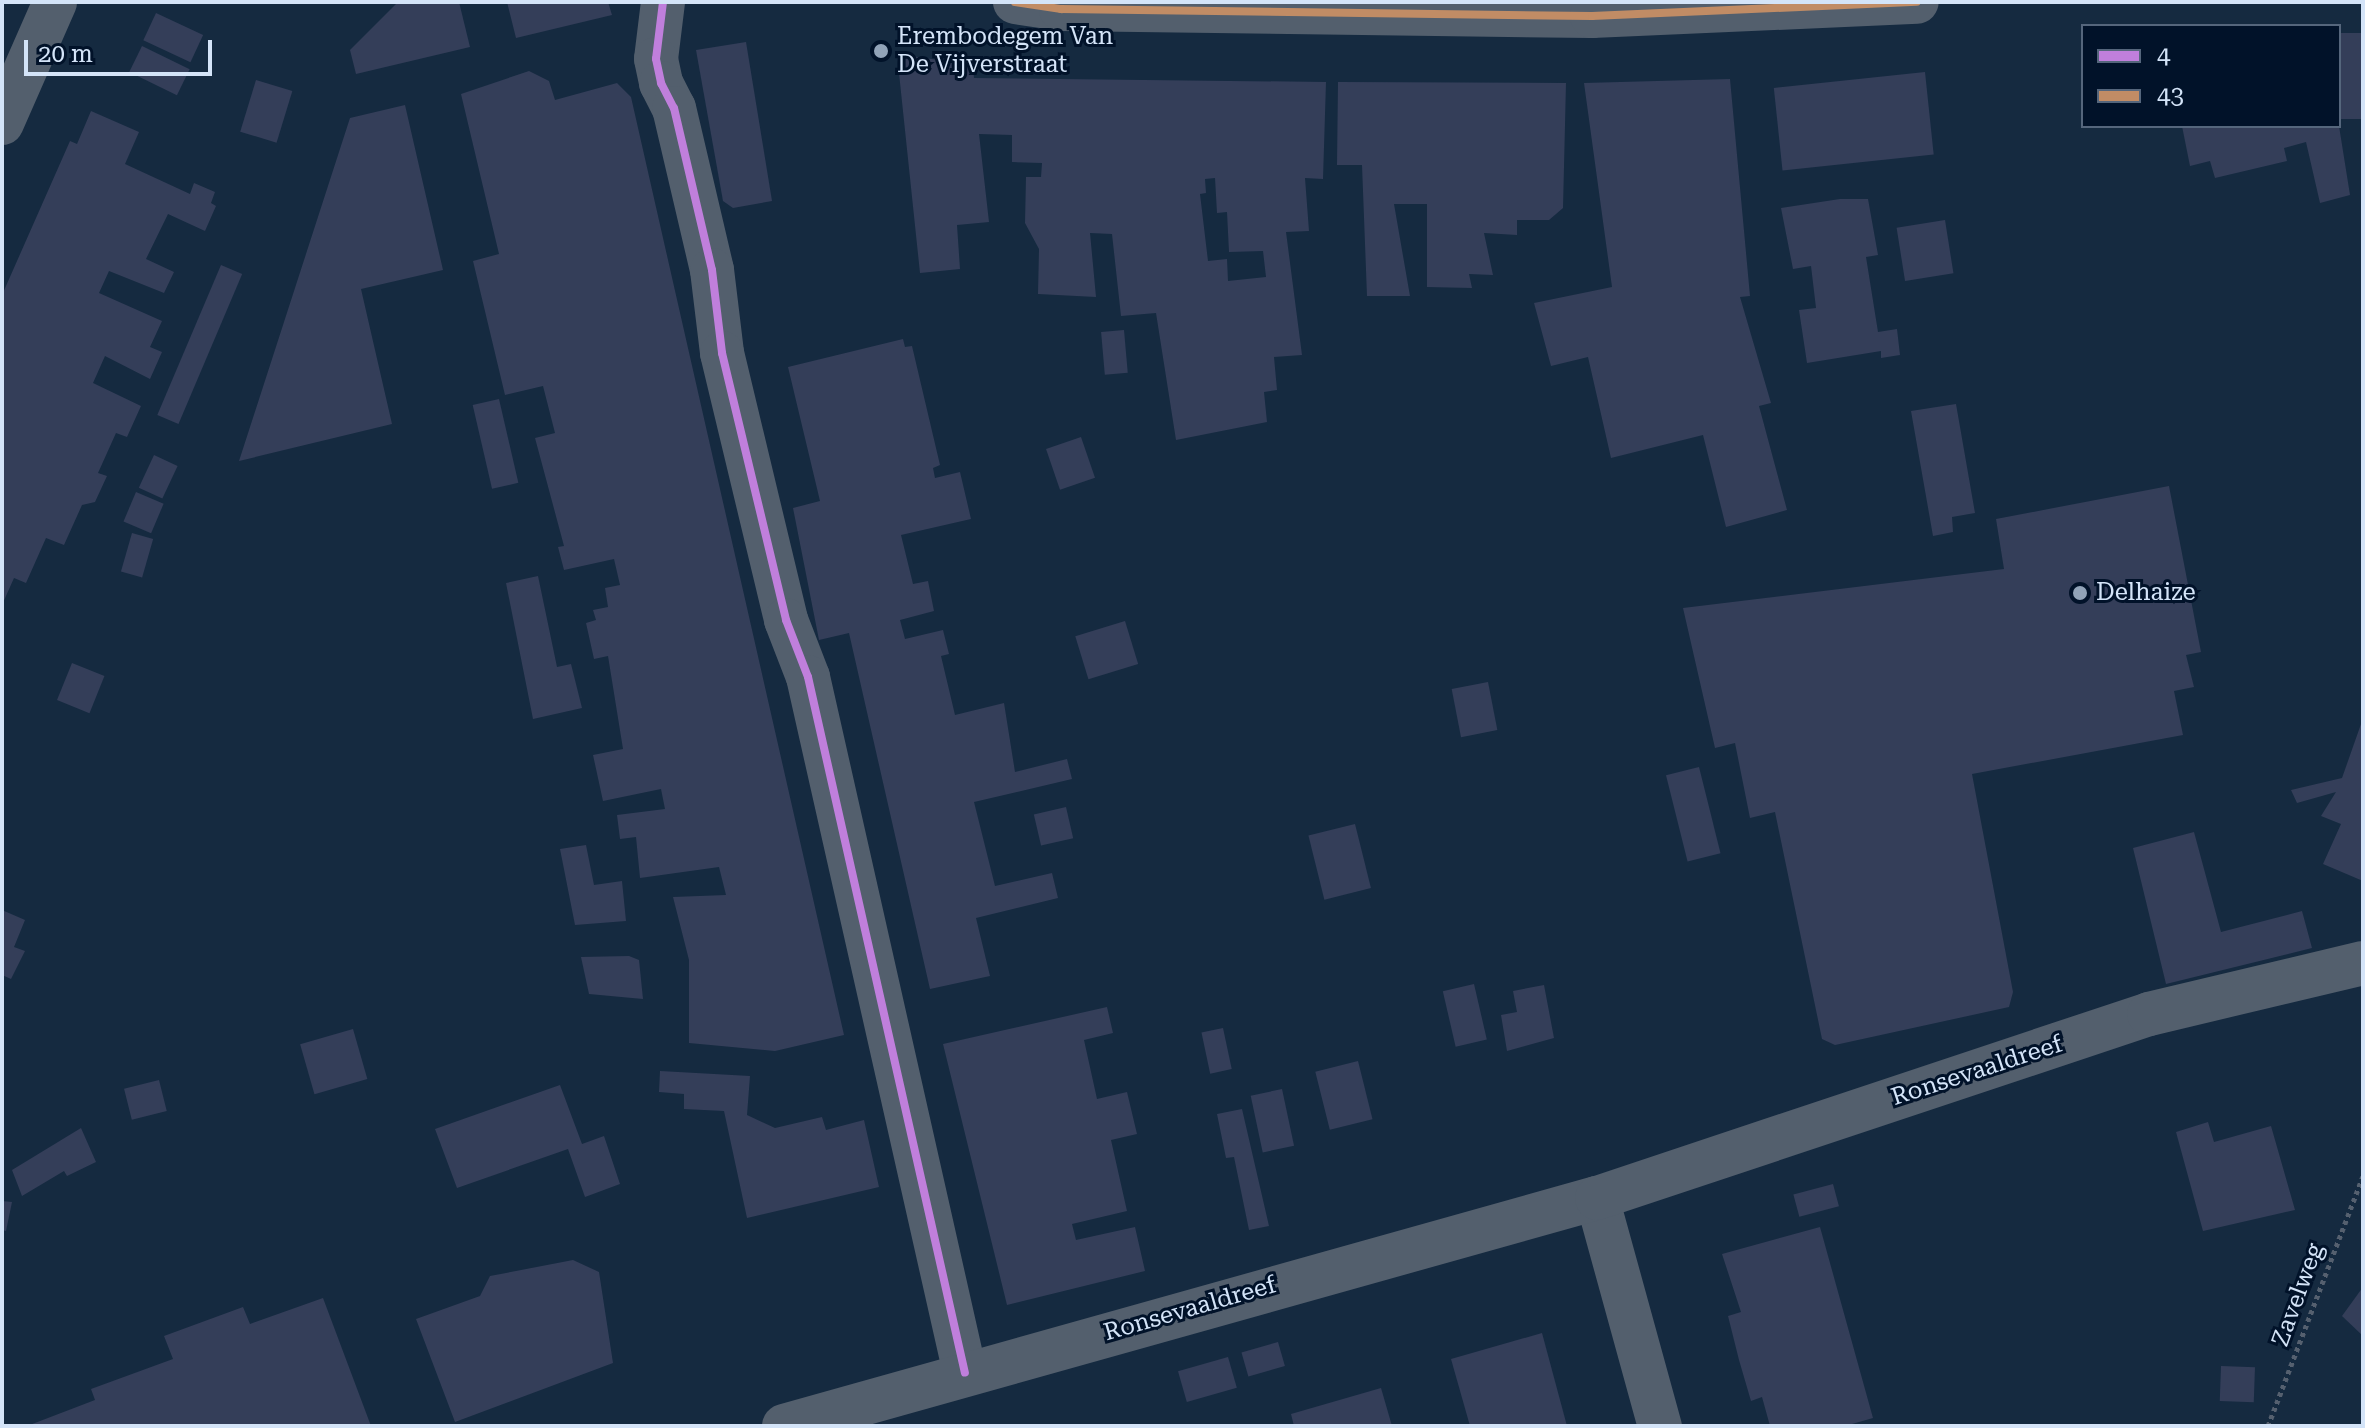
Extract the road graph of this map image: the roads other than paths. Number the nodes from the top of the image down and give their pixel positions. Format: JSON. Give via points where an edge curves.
{"nodes":[{"id":1,"x":55,"y":2,"type":"edge"},
{"id":2,"x":663,"y":2,"type":"edge"},
{"id":3,"x":1015,"y":2,"type":"edge"},
{"id":4,"x":1917,"y":2,"type":"edge"},
{"id":5,"x":2,"y":123,"type":"edge"},
{"id":6,"x":2363,"y":963,"type":"edge"},
{"id":7,"x":1597,"y":1198,"type":"junction"},
{"id":8,"x":965,"y":1373,"type":"junction"},
{"id":9,"x":784,"y":1426,"type":"edge"},
{"id":10,"x":1660,"y":1426,"type":"edge"}],
"edges":[{"from":1,"to":5,"type":"street"},
{"from":2,"to":8,"type":"street","via":[[656,59],[661,83],[674,108],[705,240],[722,353],[786,620],[808,677]]},
{"from":3,"to":4,"type":"street","via":[[1061,9],[1592,16]]},
{"from":6,"to":7,"type":"street","name":"Ronsevaaldreef","via":[[2149,1014]]},
{"from":7,"to":8,"type":"street","name":"Ronsevaaldreef"},
{"from":7,"to":10,"type":"street"},
{"from":8,"to":9,"type":"street","name":"Ronsevaaldreef"}]}
